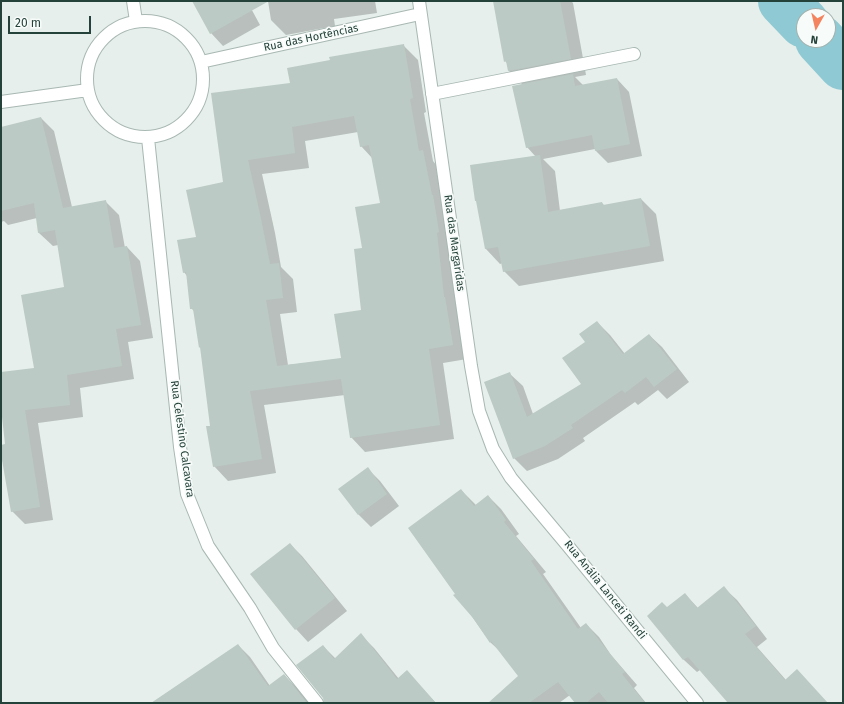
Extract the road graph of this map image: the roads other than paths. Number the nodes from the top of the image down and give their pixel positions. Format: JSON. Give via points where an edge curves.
{"nodes":[{"id":1,"x":133,"y":1,"type":"edge"},
{"id":2,"x":419,"y":1,"type":"edge"},
{"id":3,"x":420,"y":14,"type":"junction"},
{"id":4,"x":136,"y":21,"type":"junction"},
{"id":5,"x":634,"y":54,"type":"dead end"},
{"id":6,"x":201,"y":62,"type":"junction"},
{"id":7,"x":88,"y":90,"type":"junction"},
{"id":8,"x":432,"y":94,"type":"junction"},
{"id":9,"x":1,"y":102,"type":"edge"},
{"id":10,"x":148,"y":138,"type":"junction"},
{"id":11,"x":511,"y":478,"type":"joint"},
{"id":12,"x":317,"y":703,"type":"edge"},
{"id":13,"x":697,"y":703,"type":"edge"}],
"edges":[{"from":1,"to":4,"type":"street"},
{"from":2,"to":3,"type":"street","name":"Rua das Margaridas"},
{"from":3,"to":6,"type":"street","name":"Rua das Hortências"},
{"from":3,"to":8,"type":"street","name":"Rua das Margaridas"},
{"from":4,"to":6,"type":"street","via":[[152,21],[183,34],[194,47]]},
{"from":4,"to":7,"type":"street","via":[[114,30],[97,46],[88,67]]},
{"from":5,"to":8,"type":"street"},
{"from":6,"to":10,"type":"street","via":[[202,92],[190,116],[170,132]]},
{"from":7,"to":9,"type":"street"},
{"from":7,"to":10,"type":"street","via":[[94,107],[106,121],[121,132]]},
{"from":8,"to":11,"type":"street","name":"Rua das Margaridas","via":[[479,411],[493,449]]},
{"from":10,"to":12,"type":"street","name":"Rua Celestino Calcavara","via":[[187,494],[208,546],[250,608],[273,648]]},
{"from":11,"to":13,"type":"street","name":"Rua Anália Lanceti Randi"}]}
